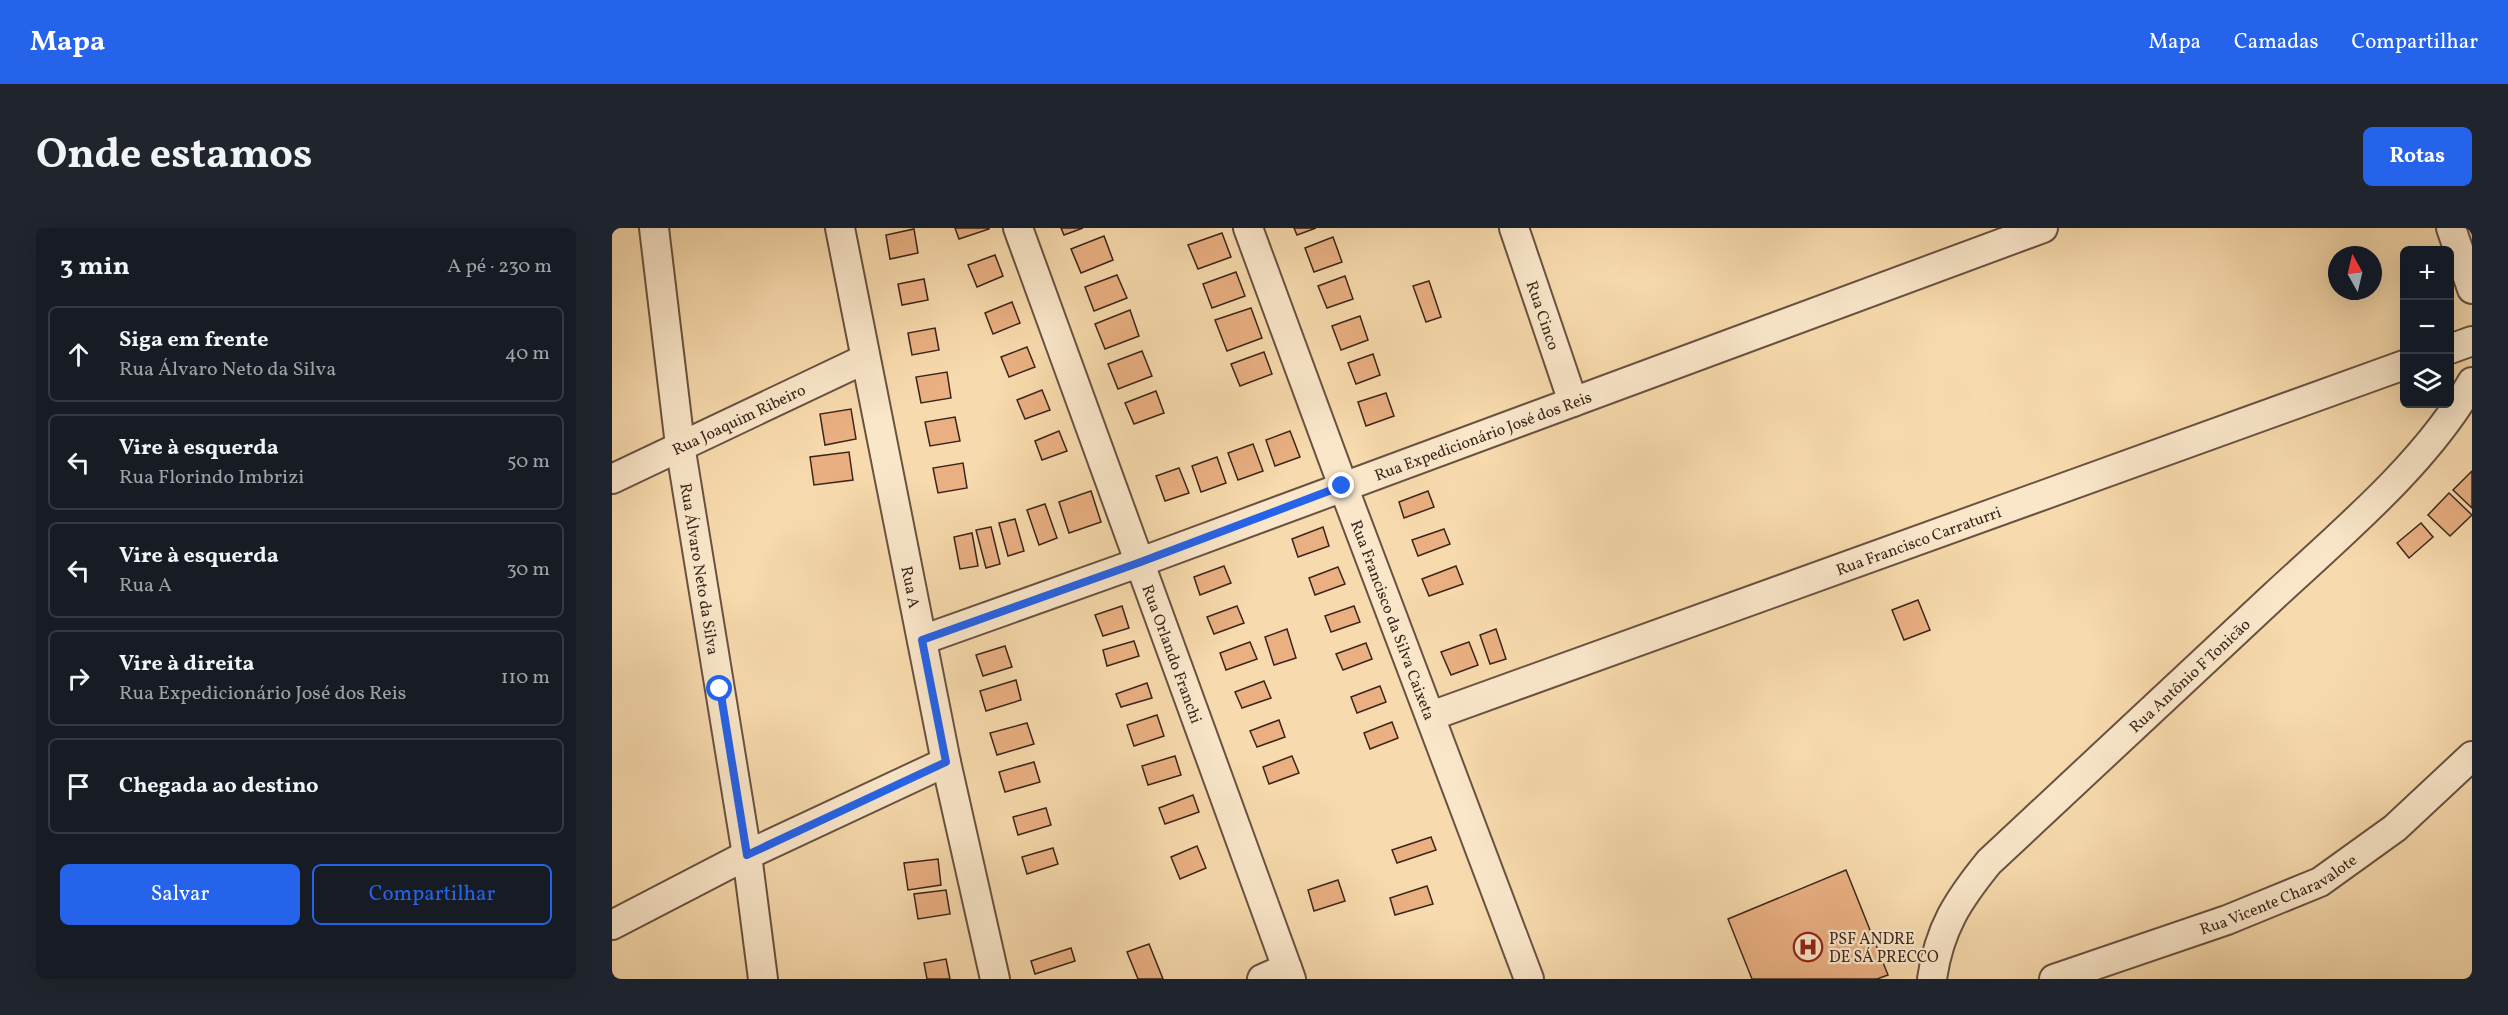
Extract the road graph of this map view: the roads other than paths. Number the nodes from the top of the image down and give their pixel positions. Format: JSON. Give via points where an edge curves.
{"nodes":[{"id":1,"x":654,"y":228,"type":"edge"},
{"id":2,"x":840,"y":228,"type":"edge"},
{"id":3,"x":1018,"y":228,"type":"edge"},
{"id":4,"x":1248,"y":228,"type":"edge"},
{"id":5,"x":1514,"y":228,"type":"edge"},
{"id":6,"x":2043,"y":228,"type":"edge"},
{"id":7,"x":2451,"y":228,"type":"edge"},
{"id":8,"x":1984,"y":238,"type":"edge"},
{"id":9,"x":2472,"y":289,"type":"edge"},
{"id":10,"x":2472,"y":341,"type":"edge"},
{"id":11,"x":2454,"y":348,"type":"edge"},
{"id":12,"x":865,"y":359,"type":"junction"},
{"id":13,"x":2400,"y":366,"type":"edge"},
{"id":14,"x":2472,"y":382,"type":"edge"},
{"id":15,"x":1574,"y":402,"type":"junction"},
{"id":16,"x":680,"y":445,"type":"junction"},
{"id":17,"x":612,"y":478,"type":"edge"},
{"id":18,"x":1342,"y":486,"type":"junction"},
{"id":19,"x":1138,"y":563,"type":"junction"},
{"id":20,"x":922,"y":640,"type":"junction"},
{"id":21,"x":1431,"y":716,"type":"junction"},
{"id":22,"x":2472,"y":756,"type":"edge"},
{"id":23,"x":946,"y":762,"type":"junction"},
{"id":24,"x":747,"y":855,"type":"junction"},
{"id":25,"x":612,"y":925,"type":"edge"},
{"id":26,"x":1280,"y":975,"type":"edge"},
{"id":27,"x":763,"y":979,"type":"edge"},
{"id":28,"x":995,"y":979,"type":"edge"},
{"id":29,"x":1529,"y":979,"type":"edge"},
{"id":30,"x":1932,"y":979,"type":"edge"},
{"id":31,"x":2054,"y":979,"type":"edge"}],
"edges":[{"from":1,"to":16,"type":"street","name":"Rua Álvaro Neto da Silva"},
{"from":2,"to":12,"type":"street","name":"Rua A"},
{"from":3,"to":19,"type":"street","name":"Rua Orlando Franchi"},
{"from":4,"to":18,"type":"street","name":"Rua Francisco da Silva Caixeta"},
{"from":5,"to":15,"type":"street","name":"Rua Cinco"},
{"from":6,"to":8,"type":"street","name":"Rua Expedicionário José dos Reis"},
{"from":7,"to":9,"type":"street"},
{"from":8,"to":15,"type":"street","name":"Rua Expedicionário José dos Reis"},
{"from":10,"to":11,"type":"street"},
{"from":12,"to":16,"type":"street","name":"Rua Joaquim Ribeiro"},
{"from":12,"to":20,"type":"street","name":"Rua A"},
{"from":13,"to":21,"type":"street","name":"Rua Francisco Carraturri"},
{"from":14,"to":30,"type":"street","name":"Rua Antônio F Tonicão","via":[[2447,422],[2407,469],[1989,862],[1949,917],[1938,943]]},
{"from":15,"to":18,"type":"street","name":"Rua Expedicionário José dos Reis"},
{"from":16,"to":17,"type":"street","name":"Rua Joaquim Ribeiro"},
{"from":16,"to":24,"type":"street","name":"Rua Álvaro Neto da Silva"},
{"from":18,"to":19,"type":"street","name":"Rua Expedicionário José dos Reis"},
{"from":18,"to":21,"type":"street","name":"Rua Francisco da Silva Caixeta"},
{"from":19,"to":20,"type":"street","name":"Rua Expedicionário José dos Reis"},
{"from":19,"to":26,"type":"street","name":"Rua Orlando Franchi"},
{"from":20,"to":23,"type":"street","name":"Rua A"},
{"from":21,"to":29,"type":"street","name":"Rua Francisco da Silva Caixeta"},
{"from":22,"to":31,"type":"street","name":"Rua Vicente Charavalote","via":[[2395,828],[2320,882],[2227,921]]},
{"from":23,"to":24,"type":"street"},
{"from":23,"to":28,"type":"street","name":"Rua A"},
{"from":24,"to":25,"type":"street"},
{"from":24,"to":27,"type":"street","name":"Rua Álvaro Neto da Silva"}]}
